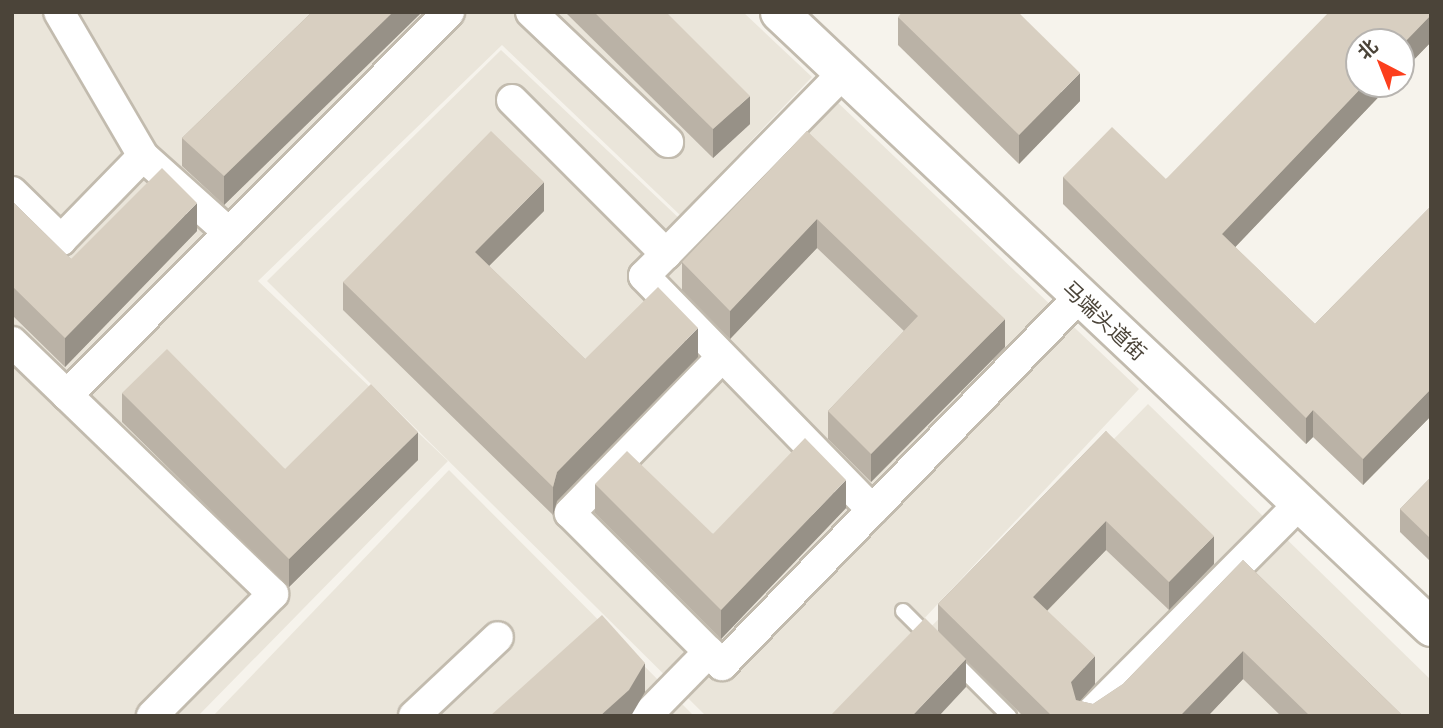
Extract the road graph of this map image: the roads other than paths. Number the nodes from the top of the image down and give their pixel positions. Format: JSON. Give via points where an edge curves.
{"nodes":[{"id":1,"x":59,"y":12,"type":"edge"},
{"id":2,"x":449,"y":12,"type":"edge"},
{"id":3,"x":531,"y":12,"type":"edge"},
{"id":4,"x":779,"y":12,"type":"edge"},
{"id":5,"x":843,"y":73,"type":"junction"},
{"id":6,"x":512,"y":100,"type":"dead end"},
{"id":7,"x":668,"y":142,"type":"dead end"},
{"id":8,"x":144,"y":156,"type":"junction"},
{"id":9,"x":12,"y":192,"type":"edge"},
{"id":10,"x":229,"y":233,"type":"junction"},
{"id":11,"x":666,"y":254,"type":"junction"},
{"id":12,"x":1079,"y":297,"type":"junction"},
{"id":13,"x":12,"y":342,"type":"edge"},
{"id":14,"x":722,"y":358,"type":"junction"},
{"id":15,"x":67,"y":395,"type":"junction"},
{"id":16,"x":1298,"y":505,"type":"junction"},
{"id":17,"x":872,"y":510,"type":"junction"},
{"id":18,"x":903,"y":611,"type":"dead end"},
{"id":19,"x":1431,"y":627,"type":"edge"},
{"id":20,"x":498,"y":637,"type":"dead end"},
{"id":21,"x":709,"y":652,"type":"junction"},
{"id":22,"x":152,"y":716,"type":"edge"},
{"id":23,"x":414,"y":716,"type":"edge"},
{"id":24,"x":646,"y":716,"type":"edge"},
{"id":25,"x":1009,"y":716,"type":"edge"},
{"id":26,"x":1087,"y":716,"type":"edge"}],
"edges":[{"from":1,"to":8,"type":"street"},
{"from":2,"to":10,"type":"street"},
{"from":3,"to":7,"type":"street"},
{"from":4,"to":5,"type":"street","name":"马端头道街"},
{"from":5,"to":11,"type":"street"},
{"from":5,"to":12,"type":"street","name":"马端头道街"},
{"from":6,"to":11,"type":"street"},
{"from":8,"to":9,"type":"street","via":[[61,240]]},
{"from":8,"to":10,"type":"street"},
{"from":10,"to":15,"type":"street"},
{"from":11,"to":14,"type":"street","via":[[644,276]]},
{"from":12,"to":16,"type":"street","name":"马端头道街"},
{"from":12,"to":17,"type":"street"},
{"from":13,"to":15,"type":"street"},
{"from":14,"to":17,"type":"street"},
{"from":14,"to":21,"type":"street","via":[[570,513]]},
{"from":15,"to":22,"type":"street","via":[[273,594]]},
{"from":16,"to":19,"type":"street","name":"马端头道街"},
{"from":16,"to":26,"type":"street"},
{"from":17,"to":21,"type":"street","via":[[722,665]]},
{"from":18,"to":25,"type":"lane"},
{"from":20,"to":23,"type":"street"},
{"from":21,"to":24,"type":"street"}]}
